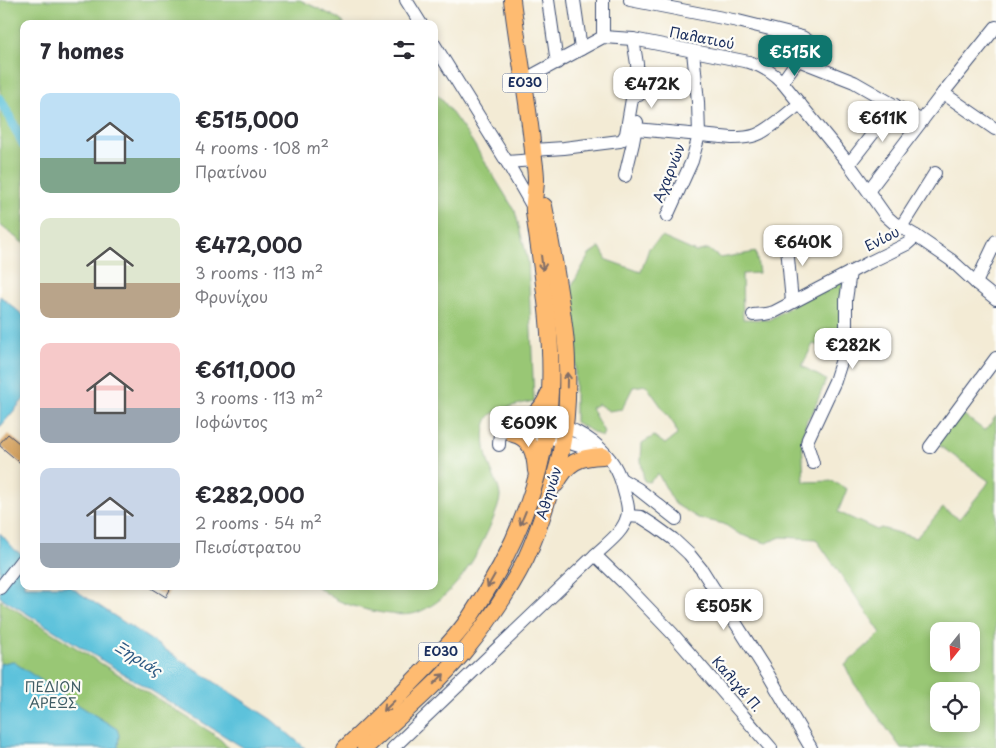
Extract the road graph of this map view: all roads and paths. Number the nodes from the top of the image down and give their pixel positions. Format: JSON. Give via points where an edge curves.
{"nodes":[{"id":1,"x":406,"y":0,"type":"edge"},
{"id":2,"x":512,"y":0,"type":"edge"},
{"id":3,"x":548,"y":0,"type":"edge"},
{"id":4,"x":574,"y":0,"type":"edge"},
{"id":5,"x":603,"y":0,"type":"edge"},
{"id":6,"x":630,"y":0,"type":"edge"},
{"id":7,"x":418,"y":20,"type":"edge"},
{"id":8,"x":996,"y":26,"type":"edge"},
{"id":9,"x":603,"y":37,"type":"junction"},
{"id":10,"x":633,"y":39,"type":"junction"},
{"id":11,"x":581,"y":49,"type":"junction"},
{"id":12,"x":438,"y":51,"type":"edge"},
{"id":13,"x":693,"y":51,"type":"junction"},
{"id":14,"x":798,"y":60,"type":"junction"},
{"id":15,"x":557,"y":63,"type":"junction"},
{"id":16,"x":524,"y":80,"type":"junction"},
{"id":17,"x":782,"y":82,"type":"junction"},
{"id":18,"x":639,"y":88,"type":"junction"},
{"id":19,"x":943,"y":93,"type":"junction"},
{"id":20,"x":800,"y":104,"type":"junction"},
{"id":21,"x":895,"y":105,"type":"junction"},
{"id":22,"x":922,"y":121,"type":"junction"},
{"id":23,"x":636,"y":129,"type":"junction"},
{"id":24,"x":996,"y":129,"type":"edge"},
{"id":25,"x":699,"y":135,"type":"junction"},
{"id":26,"x":533,"y":155,"type":"junction"},
{"id":27,"x":506,"y":162,"type":"junction"},
{"id":28,"x":849,"y":164,"type":"junction"},
{"id":29,"x":935,"y":172,"type":"dead end"},
{"id":30,"x":625,"y":176,"type":"dead end"},
{"id":31,"x":869,"y":190,"type":"junction"},
{"id":32,"x":539,"y":208,"type":"junction"},
{"id":33,"x":668,"y":216,"type":"dead end"},
{"id":34,"x":901,"y":227,"type":"junction"},
{"id":35,"x":786,"y":236,"type":"dead end"},
{"id":36,"x":916,"y":236,"type":"junction"},
{"id":37,"x":996,"y":241,"type":"edge"},
{"id":38,"x":850,"y":272,"type":"junction"},
{"id":39,"x":976,"y":283,"type":"junction"},
{"id":40,"x":996,"y":299,"type":"edge"},
{"id":41,"x":792,"y":302,"type":"junction"},
{"id":42,"x":753,"y":315,"type":"dead end"},
{"id":43,"x":996,"y":358,"type":"edge"},
{"id":44,"x":550,"y":391,"type":"junction"},
{"id":45,"x":513,"y":428,"type":"junction"},
{"id":46,"x":546,"y":431,"type":"junction"},
{"id":47,"x":564,"y":435,"type":"junction"},
{"id":48,"x":930,"y":447,"type":"dead end"},
{"id":49,"x":608,"y":459,"type":"junction"},
{"id":50,"x":814,"y":463,"type":"dead end"},
{"id":51,"x":621,"y":479,"type":"junction"},
{"id":52,"x":535,"y":485,"type":"junction"},
{"id":53,"x":548,"y":497,"type":"junction"},
{"id":54,"x":628,"y":516,"type":"junction"},
{"id":55,"x":676,"y":519,"type":"dead end"},
{"id":56,"x":595,"y":555,"type":"junction"},
{"id":57,"x":20,"y":562,"type":"edge"},
{"id":58,"x":0,"y":588,"type":"edge"},
{"id":59,"x":345,"y":748,"type":"edge"},
{"id":60,"x":365,"y":748,"type":"edge"},
{"id":61,"x":393,"y":748,"type":"edge"},
{"id":62,"x":772,"y":748,"type":"edge"},
{"id":63,"x":811,"y":748,"type":"edge"}],
"edges":[{"from":1,"to":7,"type":"street"},
{"from":2,"to":16,"type":"main road","name":"Αθηνών","number":"ΕΟ30"},
{"from":3,"to":15,"type":"street"},
{"from":4,"to":11,"type":"street"},
{"from":5,"to":9,"type":"street"},
{"from":6,"to":14,"type":"street","via":[[798,36],[807,40]]},
{"from":8,"to":19,"type":"street"},
{"from":9,"to":10,"type":"street","name":"Παλατιού"},
{"from":9,"to":11,"type":"street"},
{"from":10,"to":13,"type":"street","name":"Παλατιού"},
{"from":10,"to":18,"type":"street"},
{"from":11,"to":15,"type":"street"},
{"from":12,"to":27,"type":"street"},
{"from":13,"to":17,"type":"street","name":"Παλατιού","via":[[755,63],[768,69]]},
{"from":13,"to":25,"type":"street","name":"Αχαρνών"},
{"from":14,"to":17,"type":"street"},
{"from":14,"to":21,"type":"street","via":[[854,82]]},
{"from":15,"to":16,"type":"street"},
{"from":16,"to":26,"type":"main road","name":"Αθηνών","number":"ΕΟ30"},
{"from":17,"to":20,"type":"street","name":"Παλατιού"},
{"from":18,"to":23,"type":"street"},
{"from":18,"to":26,"type":"street","via":[[633,93],[626,134],[620,141]]},
{"from":19,"to":22,"type":"street"},
{"from":19,"to":24,"type":"street"},
{"from":20,"to":25,"type":"street","via":[[754,136]]},
{"from":20,"to":28,"type":"street","name":"Παλατιού"},
{"from":21,"to":22,"type":"street"},
{"from":21,"to":28,"type":"street"},
{"from":22,"to":31,"type":"street"},
{"from":23,"to":25,"type":"street"},
{"from":23,"to":30,"type":"street"},
{"from":25,"to":33,"type":"street","name":"Αχαρνών"},
{"from":26,"to":27,"type":"street"},
{"from":26,"to":32,"type":"main road","name":"Αθηνών","number":"ΕΟ30"},
{"from":27,"to":32,"type":"street"},
{"from":28,"to":31,"type":"street","name":"Παλατιού"},
{"from":29,"to":34,"type":"street"},
{"from":31,"to":34,"type":"street","name":"Παλατιού","via":[[885,215]]},
{"from":32,"to":44,"type":"main road","name":"Αθηνών","number":"ΕΟ30","one_way":true},
{"from":47,"to":32,"type":"main road","name":"Αθηνών","number":"ΕΟ30","one_way":true,"via":[[566,341]]},
{"from":34,"to":36,"type":"street","name":"Παλατιού"},
{"from":35,"to":41,"type":"street"},
{"from":36,"to":38,"type":"street","name":"Ενίου","via":[[907,244]]},
{"from":36,"to":39,"type":"street","name":"Παλατιού","via":[[951,260]]},
{"from":37,"to":39,"type":"street"},
{"from":38,"to":41,"type":"street","name":"Ενίου"},
{"from":38,"to":50,"type":"street","via":[[842,359],[807,444]]},
{"from":39,"to":40,"type":"street","name":"Παλατιού"},
{"from":41,"to":42,"type":"street","name":"Ενίου","via":[[769,314]]},
{"from":43,"to":48,"type":"street"},
{"from":44,"to":45,"type":"main road","via":[[542,407]]},
{"from":44,"to":46,"type":"main road","name":"Αθηνών","number":"ΕΟ30"},
{"from":45,"to":46,"type":"street","via":[[525,434]]},
{"from":45,"to":52,"type":"main road","via":[[531,448],[536,467]]},
{"from":46,"to":47,"type":"street"},
{"from":46,"to":52,"type":"main road","name":"Αθηνών","number":"ΕΟ30"},
{"from":47,"to":49,"type":"street","via":[[577,445]]},
{"from":47,"to":53,"type":"main road","name":"Αθηνών","number":"ΕΟ30"},
{"from":49,"to":51,"type":"street"},
{"from":49,"to":53,"type":"main road","via":[[591,457],[576,461]]},
{"from":51,"to":54,"type":"street"},
{"from":51,"to":55,"type":"street"},
{"from":52,"to":59,"type":"main road","name":"Αθηνών","number":"ΕΟ30","one_way":true,"via":[[503,561],[469,618],[411,684]]},
{"from":60,"to":53,"type":"main road","name":"Αθηνών","number":"ΕΟ30","one_way":true,"via":[[419,699],[481,630],[523,564]]},
{"from":54,"to":56,"type":"street","via":[[621,529]]},
{"from":54,"to":63,"type":"street","via":[[640,517],[656,526],[689,554],[702,570]]},
{"from":56,"to":61,"type":"street"},
{"from":56,"to":62,"type":"street","name":"Καλιγά Π.","via":[[672,633]]},
{"from":57,"to":58,"type":"street"}]}
